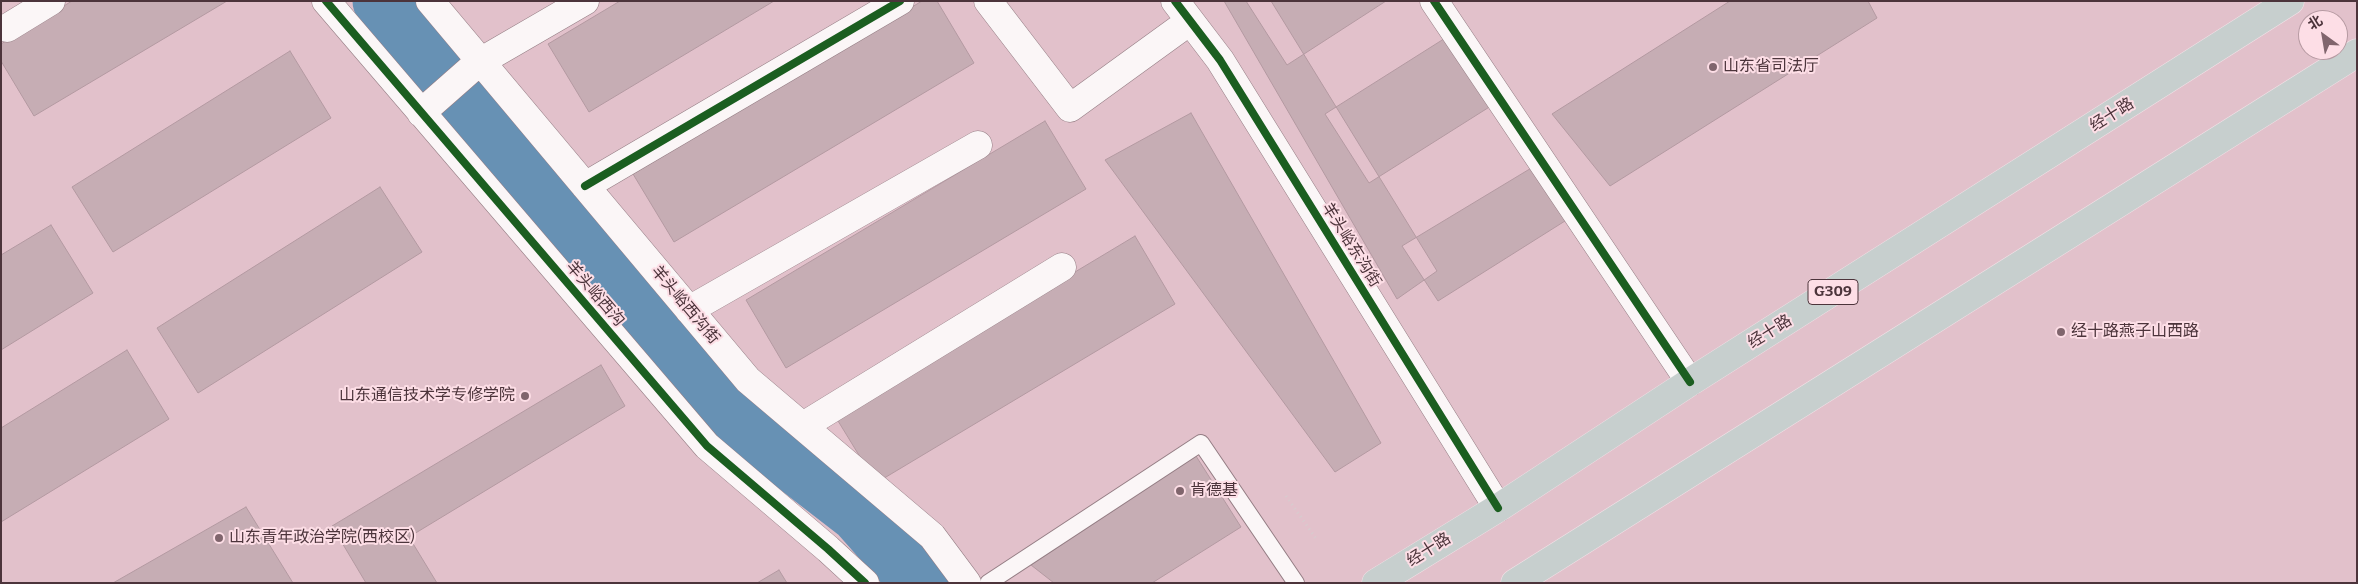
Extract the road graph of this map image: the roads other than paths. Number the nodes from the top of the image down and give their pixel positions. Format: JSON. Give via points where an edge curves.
{"nodes":[{"id":1,"x":51,"y":1,"type":"edge"},
{"id":2,"x":326,"y":1,"type":"edge"},
{"id":3,"x":430,"y":1,"type":"edge"},
{"id":4,"x":585,"y":1,"type":"edge"},
{"id":5,"x":900,"y":1,"type":"edge"},
{"id":6,"x":988,"y":1,"type":"edge"},
{"id":7,"x":1434,"y":1,"type":"edge"},
{"id":8,"x":2290,"y":1,"type":"edge"},
{"id":9,"x":1183,"y":11,"type":"edge"},
{"id":10,"x":7,"y":28,"type":"dead end"},
{"id":11,"x":2357,"y":53,"type":"edge"},
{"id":12,"x":479,"y":62,"type":"junction"},
{"id":13,"x":422,"y":112,"type":"junction"},
{"id":14,"x":978,"y":145,"type":"dead end"},
{"id":15,"x":585,"y":186,"type":"junction"},
{"id":16,"x":1062,"y":267,"type":"dead end"},
{"id":17,"x":689,"y":310,"type":"junction"},
{"id":18,"x":1690,"y":382,"type":"junction"},
{"id":19,"x":803,"y":426,"type":"junction"},
{"id":20,"x":1498,"y":508,"type":"junction"},
{"id":21,"x":865,"y":583,"type":"edge"},
{"id":22,"x":967,"y":583,"type":"edge"},
{"id":23,"x":988,"y":583,"type":"edge"},
{"id":24,"x":1296,"y":583,"type":"edge"},
{"id":25,"x":1376,"y":583,"type":"edge"},
{"id":26,"x":1515,"y":583,"type":"edge"}],
"edges":[{"from":1,"to":10,"type":"street"},
{"from":2,"to":13,"type":"street","name":"羊头峪西沟"},
{"from":3,"to":12,"type":"street","name":"羊头峪西沟街"},
{"from":4,"to":12,"type":"street"},
{"from":5,"to":15,"type":"street"},
{"from":6,"to":9,"type":"street","via":[[1070,108]]},
{"from":7,"to":18,"type":"street"},
{"from":8,"to":18,"type":"highway","name":"经十路","number":"G309"},
{"from":9,"to":20,"type":"street","name":"羊头峪东沟街","via":[[1220,60]]},
{"from":11,"to":26,"type":"highway"},
{"from":12,"to":13,"type":"street"},
{"from":12,"to":15,"type":"street","name":"羊头峪西沟街"},
{"from":13,"to":21,"type":"street","name":"羊头峪西沟","via":[[706,446]]},
{"from":14,"to":17,"type":"street"},
{"from":15,"to":17,"type":"street","name":"羊头峪西沟街"},
{"from":16,"to":19,"type":"street"},
{"from":17,"to":19,"type":"street","name":"羊头峪西沟街","via":[[748,380]]},
{"from":18,"to":20,"type":"highway","name":"经十路","number":"G309"},
{"from":19,"to":22,"type":"street","name":"羊头峪西沟街","via":[[932,536]]},
{"from":20,"to":25,"type":"highway","name":"经十路","number":"G309"},
{"from":23,"to":24,"type":"lane","via":[[1201,443]]}]}
